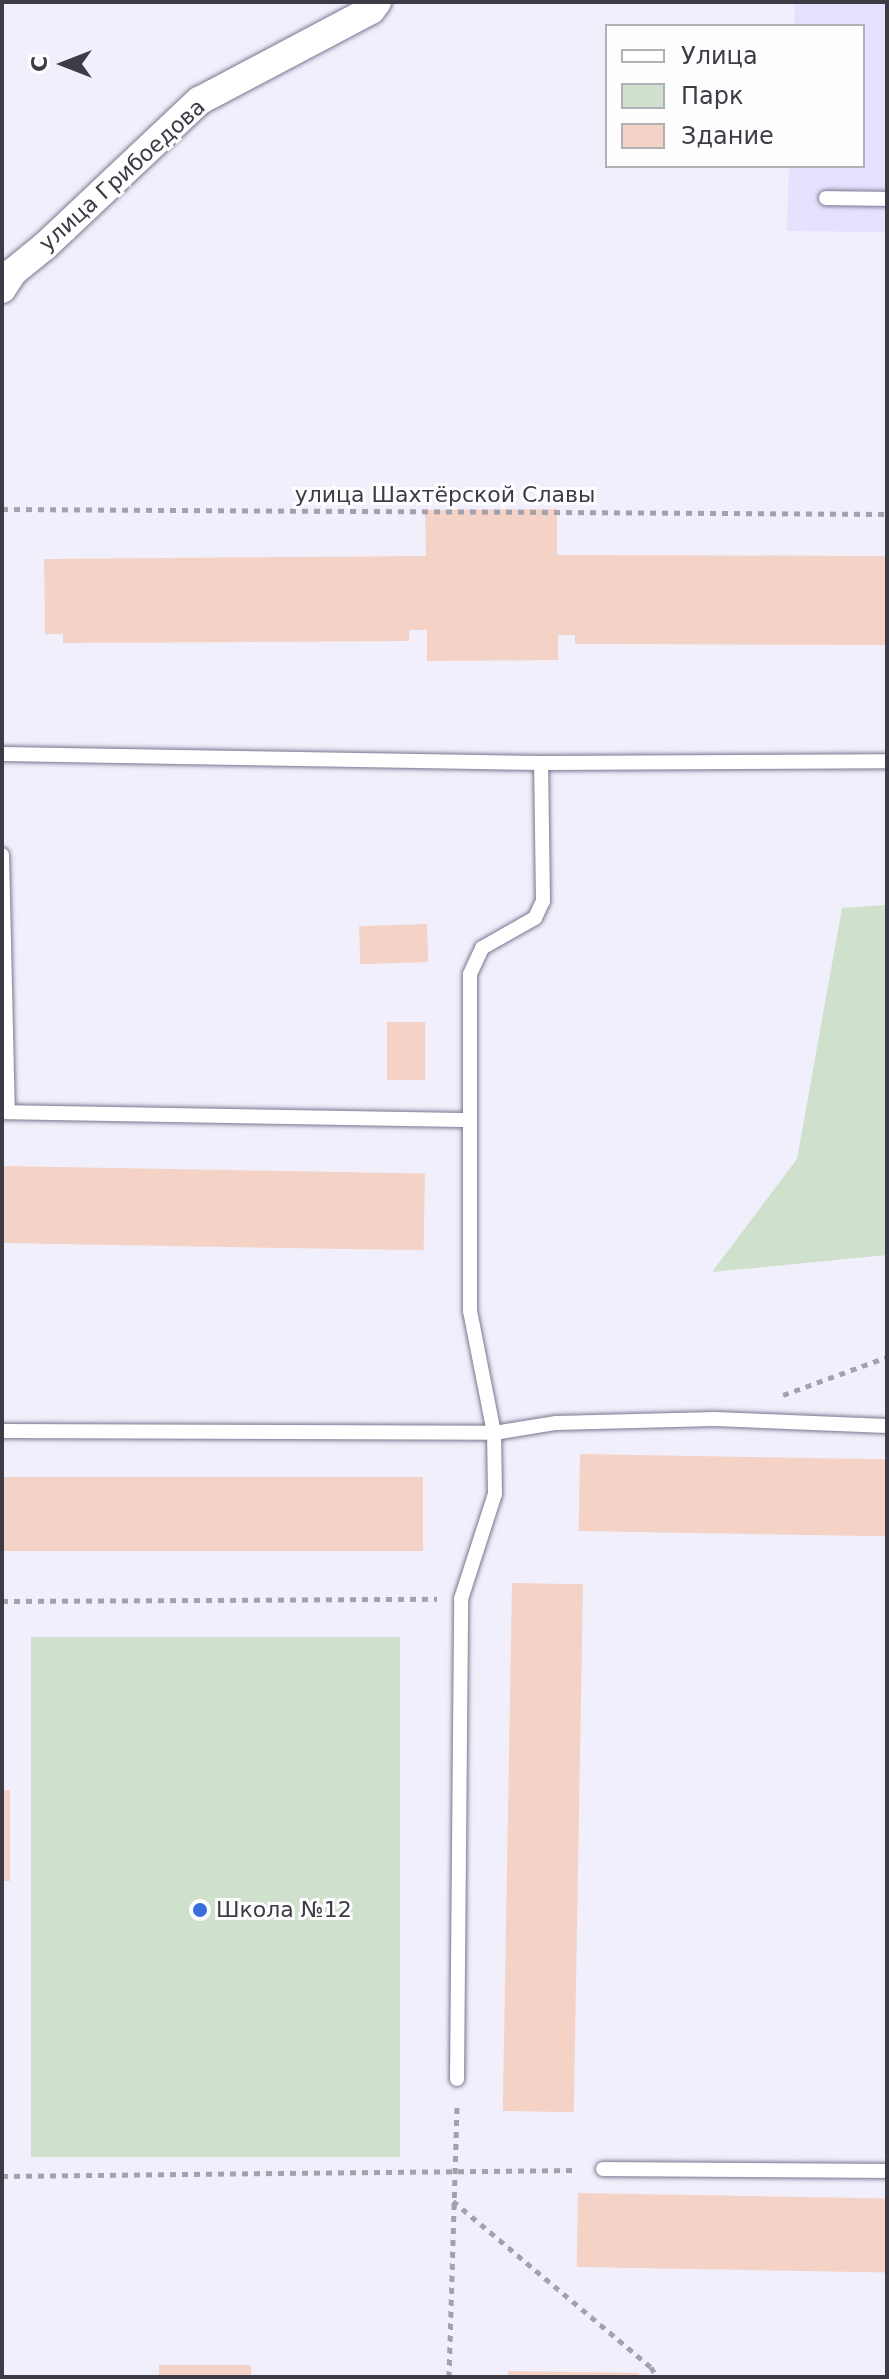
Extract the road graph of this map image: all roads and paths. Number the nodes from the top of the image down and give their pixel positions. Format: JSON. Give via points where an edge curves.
{"nodes":[{"id":1,"x":377,"y":2,"type":"edge"},
{"id":2,"x":826,"y":198,"type":"dead end"},
{"id":3,"x":887,"y":199,"type":"edge"},
{"id":4,"x":2,"y":289,"type":"edge"},
{"id":5,"x":2,"y":509,"type":"edge"},
{"id":6,"x":887,"y":514,"type":"edge"},
{"id":7,"x":2,"y":754,"type":"edge"},
{"id":8,"x":887,"y":761,"type":"edge"},
{"id":9,"x":541,"y":763,"type":"junction"},
{"id":10,"x":2,"y":855,"type":"edge"},
{"id":11,"x":5,"y":1112,"type":"edge"},
{"id":12,"x":470,"y":1120,"type":"junction"},
{"id":13,"x":887,"y":1357,"type":"edge"},
{"id":14,"x":773,"y":1399,"type":"dead end"},
{"id":15,"x":887,"y":1426,"type":"edge"},
{"id":16,"x":2,"y":1431,"type":"edge"},
{"id":17,"x":494,"y":1433,"type":"junction"},
{"id":18,"x":461,"y":1599,"type":"junction"},
{"id":19,"x":2,"y":1601,"type":"edge"},
{"id":20,"x":457,"y":2079,"type":"joint"},
{"id":21,"x":603,"y":2169,"type":"joint"},
{"id":22,"x":887,"y":2171,"type":"edge"},
{"id":23,"x":455,"y":2172,"type":"junction"},
{"id":24,"x":2,"y":2176,"type":"edge"},
{"id":25,"x":452,"y":2200,"type":"junction"},
{"id":26,"x":449,"y":2377,"type":"edge"},
{"id":27,"x":657,"y":2377,"type":"edge"}],
"edges":[{"from":1,"to":4,"type":"street","name":"улица Грибоедова","via":[[371,10],[199,101],[13,272]]},
{"from":2,"to":3,"type":"lane"},
{"from":5,"to":6,"type":"path","name":"улица Шахтёрской Славы"},
{"from":7,"to":9,"type":"lane"},
{"from":8,"to":9,"type":"lane"},
{"from":9,"to":12,"type":"lane","via":[[543,901],[535,918],[482,948],[470,974]]},
{"from":10,"to":11,"type":"lane"},
{"from":11,"to":12,"type":"lane"},
{"from":12,"to":17,"type":"lane","via":[[470,1311]]},
{"from":13,"to":14,"type":"path"},
{"from":15,"to":17,"type":"lane","via":[[699,1419],[556,1423]]},
{"from":16,"to":17,"type":"lane"},
{"from":17,"to":18,"type":"lane","via":[[495,1494]]},
{"from":18,"to":19,"type":"path"},
{"from":18,"to":20,"type":"lane"},
{"from":20,"to":23,"type":"path"},
{"from":21,"to":22,"type":"lane"},
{"from":21,"to":23,"type":"path"},
{"from":23,"to":24,"type":"path"},
{"from":23,"to":25,"type":"path"},
{"from":25,"to":26,"type":"path"},
{"from":25,"to":27,"type":"path"}]}
